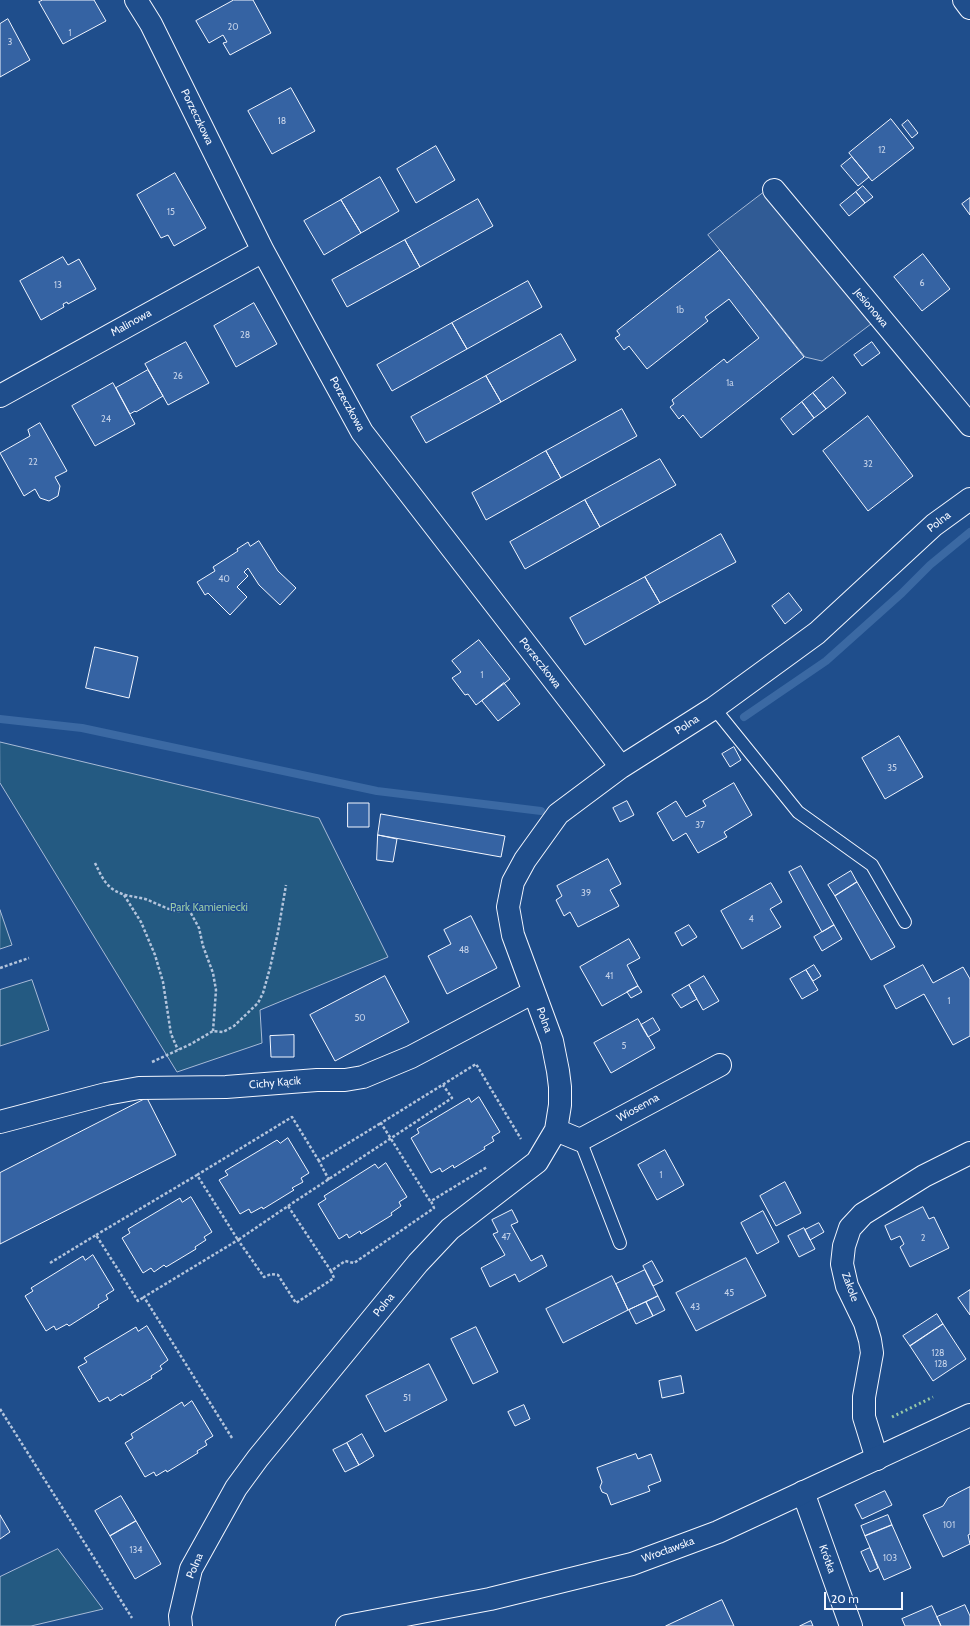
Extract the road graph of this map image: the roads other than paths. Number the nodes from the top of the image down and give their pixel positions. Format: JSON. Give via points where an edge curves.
{"nodes":[{"id":1,"x":136,"y":0,"type":"edge"},
{"id":2,"x":964,"y":0,"type":"edge"},
{"id":3,"x":970,"y":8,"type":"edge"},
{"id":4,"x":774,"y":190,"type":"dead end"},
{"id":5,"x":263,"y":251,"type":"junction"},
{"id":6,"x":0,"y":396,"type":"edge"},
{"id":7,"x":970,"y":425,"type":"edge"},
{"id":8,"x":970,"y":499,"type":"edge"},
{"id":9,"x":714,"y":708,"type":"junction"},
{"id":10,"x":621,"y":767,"type":"junction"},
{"id":11,"x":905,"y":922,"type":"dead end"},
{"id":12,"x":534,"y":992,"type":"junction"},
{"id":13,"x":720,"y":1064,"type":"dead end"},
{"id":14,"x":0,"y":1122,"type":"edge"},
{"id":15,"x":556,"y":1130,"type":"junction"},
{"id":16,"x":580,"y":1140,"type":"junction"},
{"id":17,"x":970,"y":1153,"type":"edge"},
{"id":18,"x":620,"y":1243,"type":"dead end"},
{"id":19,"x":970,"y":1415,"type":"edge"},
{"id":20,"x":877,"y":1459,"type":"junction"},
{"id":21,"x":803,"y":1492,"type":"junction"},
{"id":22,"x":181,"y":1626,"type":"edge"},
{"id":23,"x":347,"y":1626,"type":"edge"},
{"id":24,"x":850,"y":1626,"type":"edge"}],
"edges":[{"from":1,"to":5,"type":"street","name":"Porzeczkowa","via":[[151,24]]},
{"from":2,"to":3,"type":"street"},
{"from":4,"to":7,"type":"street","name":"Jesionowa"},
{"from":5,"to":6,"type":"street","name":"Malinowa"},
{"from":5,"to":10,"type":"street","name":"Porzeczkowa","via":[[362,432]]},
{"from":8,"to":9,"type":"street","name":"Polna","via":[[934,525],[817,633]]},
{"from":9,"to":10,"type":"street","name":"Polna"},
{"from":9,"to":11,"type":"lane","via":[[798,812],[872,865]]},
{"from":10,"to":12,"type":"street","name":"Polna","via":[[558,814],[525,860],[513,882],[508,907],[513,935]]},
{"from":12,"to":14,"type":"street","name":"Cichy Kącik","via":[[411,1057],[363,1077],[226,1087],[139,1088],[106,1094]]},
{"from":12,"to":15,"type":"street","name":"Polna","via":[[552,1041],[558,1071],[560,1099]]},
{"from":13,"to":16,"type":"street","name":"Wiosenna"},
{"from":15,"to":16,"type":"street"},
{"from":15,"to":22,"type":"street","name":"Polna","via":[[537,1162],[450,1229],[418,1263],[258,1458],[236,1488],[191,1569],[180,1616]]},
{"from":16,"to":18,"type":"lane"},
{"from":17,"to":20,"type":"street","name":"Zakole","via":[[924,1176],[863,1214],[850,1228],[846,1240],[842,1264],[847,1286],[865,1323],[872,1353],[864,1397],[864,1416]]},
{"from":19,"to":20,"type":"street","name":"Wrocławska"},
{"from":20,"to":21,"type":"street","name":"Wrocławska"},
{"from":21,"to":23,"type":"street","name":"Wrocławska","via":[[718,1532],[632,1564],[490,1599]]},
{"from":21,"to":24,"type":"street","name":"Krótka"}]}
